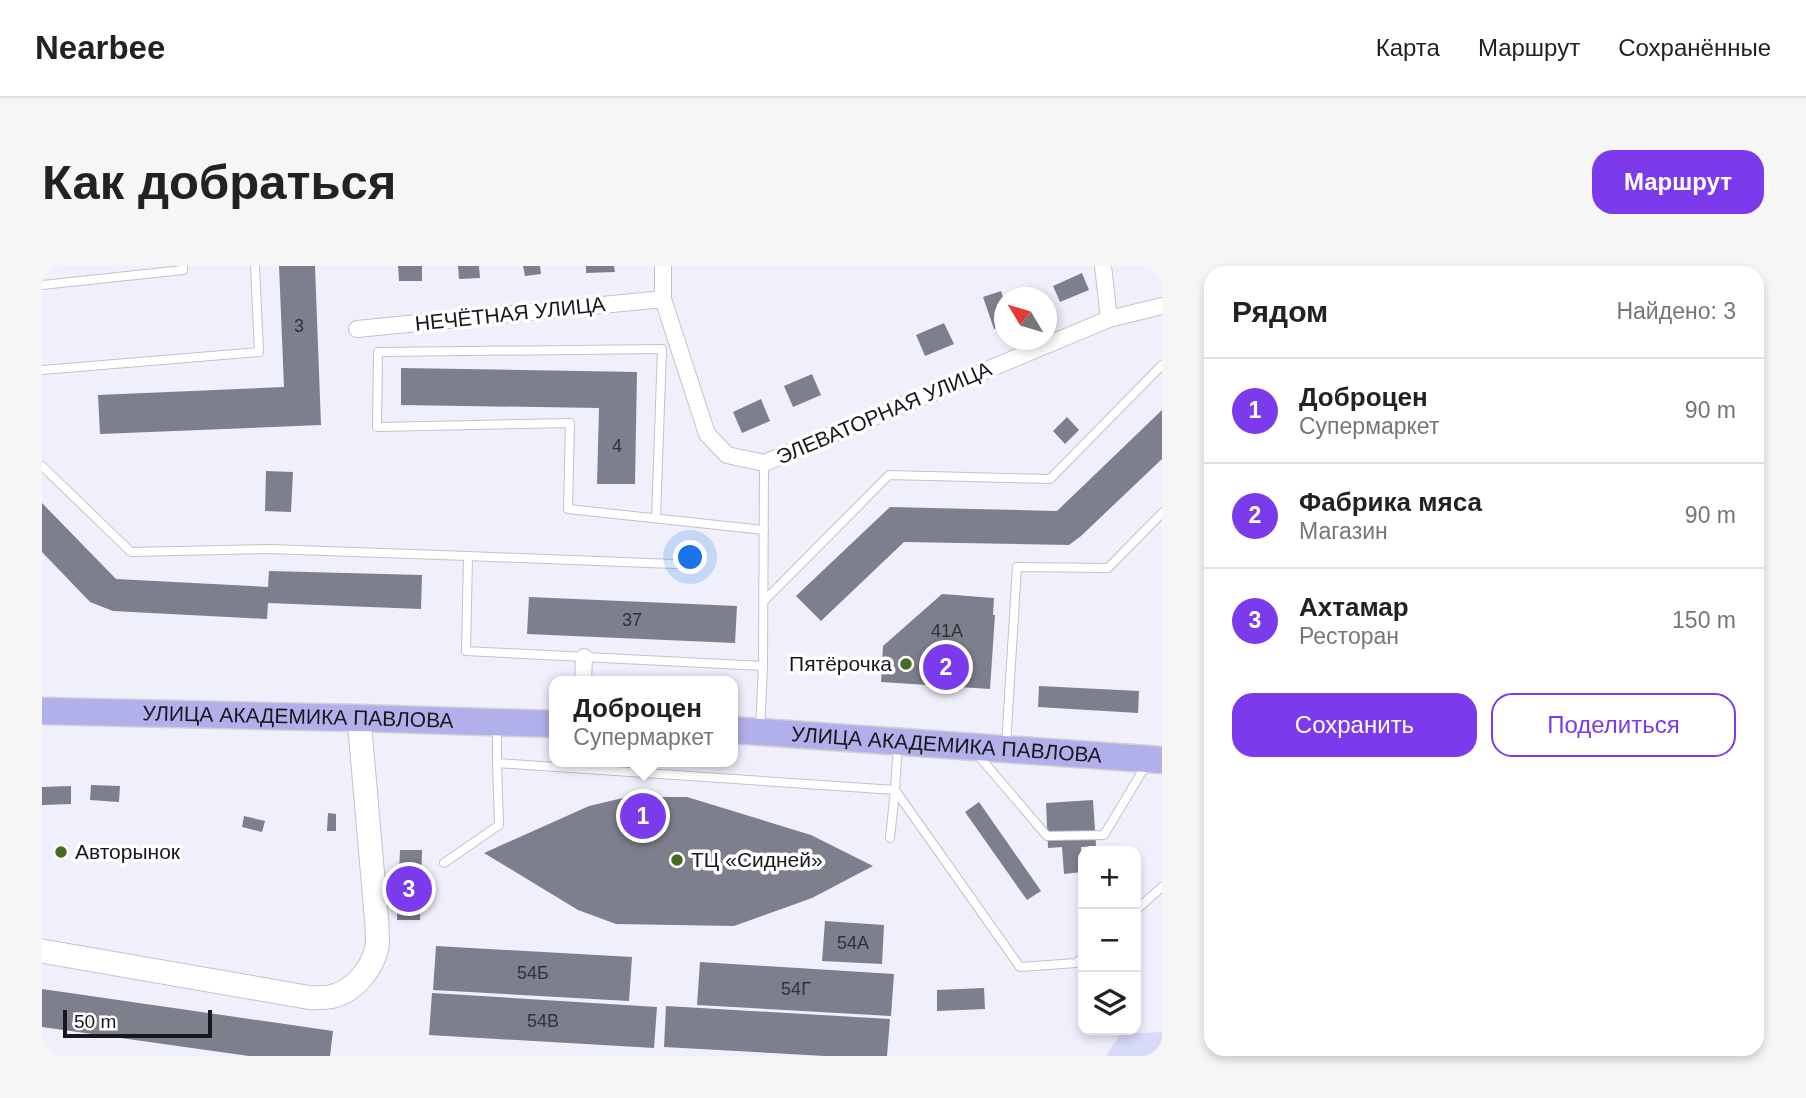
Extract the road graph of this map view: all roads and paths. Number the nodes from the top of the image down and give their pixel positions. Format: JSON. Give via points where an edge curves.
{"nodes":[{"id":1,"x":183,"y":266,"type":"edge"},
{"id":2,"x":255,"y":266,"type":"edge"},
{"id":3,"x":663,"y":266,"type":"edge"},
{"id":4,"x":1102,"y":266,"type":"edge"},
{"id":5,"x":42,"y":285,"type":"edge"},
{"id":6,"x":663,"y":299,"type":"junction"},
{"id":7,"x":1162,"y":306,"type":"edge"},
{"id":8,"x":1109,"y":318,"type":"junction"},
{"id":9,"x":357,"y":329,"type":"dead end"},
{"id":10,"x":1162,"y":366,"type":"edge"},
{"id":11,"x":42,"y":370,"type":"edge"},
{"id":12,"x":764,"y":463,"type":"junction"},
{"id":13,"x":42,"y":466,"type":"edge"},
{"id":14,"x":1162,"y":513,"type":"edge"},
{"id":15,"x":656,"y":518,"type":"junction"},
{"id":16,"x":764,"y":530,"type":"junction"},
{"id":17,"x":468,"y":556,"type":"junction"},
{"id":18,"x":699,"y":565,"type":"dead end"},
{"id":19,"x":765,"y":600,"type":"junction"},
{"id":20,"x":584,"y":657,"type":"junction"},
{"id":21,"x":763,"y":666,"type":"junction"},
{"id":22,"x":583,"y":676,"type":"edge"},
{"id":23,"x":42,"y":710,"type":"edge"},
{"id":24,"x":359,"y":718,"type":"junction"},
{"id":25,"x":497,"y":722,"type":"junction"},
{"id":26,"x":549,"y":724,"type":"edge"},
{"id":27,"x":738,"y":730,"type":"edge"},
{"id":28,"x":760,"y":731,"type":"junction"},
{"id":29,"x":898,"y":741,"type":"junction"},
{"id":30,"x":971,"y":747,"type":"junction"},
{"id":31,"x":1006,"y":749,"type":"junction"},
{"id":32,"x":1156,"y":760,"type":"edge"},
{"id":33,"x":497,"y":763,"type":"junction"},
{"id":34,"x":549,"y":767,"type":"edge"},
{"id":35,"x":556,"y":767,"type":"edge"},
{"id":36,"x":895,"y":790,"type":"junction"},
{"id":37,"x":890,"y":838,"type":"dead end"},
{"id":38,"x":444,"y":863,"type":"dead end"},
{"id":39,"x":1162,"y":887,"type":"edge"},
{"id":40,"x":1137,"y":909,"type":"edge"},
{"id":41,"x":42,"y":951,"type":"edge"},
{"id":42,"x":1078,"y":961,"type":"edge"}],
"edges":[{"from":1,"to":5,"type":"lane","via":[[183,270]]},
{"from":2,"to":11,"type":"lane","via":[[259,352]]},
{"from":3,"to":6,"type":"street"},
{"from":4,"to":8,"type":"street"},
{"from":6,"to":9,"type":"street","name":"НЕЧЁТНАЯ УЛИЦА"},
{"from":6,"to":12,"type":"street","via":[[707,435],[727,454]]},
{"from":7,"to":8,"type":"street","name":"ЭЛЕВАТОРНАЯ УЛИЦА"},
{"from":8,"to":12,"type":"street","name":"ЭЛЕВАТОРНАЯ УЛИЦА"},
{"from":10,"to":19,"type":"lane","via":[[1050,479],[889,475]]},
{"from":12,"to":16,"type":"lane"},
{"from":13,"to":17,"type":"lane","via":[[131,552],[268,550]]},
{"from":14,"to":31,"type":"lane","via":[[1108,568],[1017,567]]},
{"from":15,"to":15,"type":"lane","via":[[568,509],[570,423],[377,427],[378,352],[662,349]]},
{"from":15,"to":16,"type":"lane"},
{"from":16,"to":19,"type":"lane"},
{"from":17,"to":18,"type":"lane"},
{"from":17,"to":20,"type":"lane","via":[[466,651]]},
{"from":19,"to":21,"type":"lane"},
{"from":20,"to":21,"type":"lane"},
{"from":20,"to":22,"type":"street"},
{"from":21,"to":28,"type":"lane"},
{"from":23,"to":24,"type":"main road","name":"УЛИЦА АКАДЕМИКА ПАВЛОВА"},
{"from":24,"to":25,"type":"main road","name":"УЛИЦА АКАДЕМИКА ПАВЛОВА"},
{"from":24,"to":41,"type":"main road","via":[[377,946],[372,962],[348,990],[312,998]]},
{"from":25,"to":26,"type":"main road","name":"УЛИЦА АКАДЕМИКА ПАВЛОВА"},
{"from":25,"to":33,"type":"lane"},
{"from":27,"to":28,"type":"main road","name":"УЛИЦА АКАДЕМИКА ПАВЛОВА"},
{"from":28,"to":29,"type":"main road","name":"УЛИЦА АКАДЕМИКА ПАВЛОВА"},
{"from":29,"to":30,"type":"main road","name":"УЛИЦА АКАДЕМИКА ПАВЛОВА"},
{"from":29,"to":36,"type":"lane"},
{"from":30,"to":31,"type":"main road","name":"УЛИЦА АКАДЕМИКА ПАВЛОВА"},
{"from":30,"to":32,"type":"lane","via":[[1047,836],[1104,835]]},
{"from":31,"to":32,"type":"main road","name":"УЛИЦА АКАДЕМИКА ПАВЛОВА"},
{"from":33,"to":34,"type":"lane"},
{"from":33,"to":38,"type":"lane","via":[[499,825]]},
{"from":35,"to":36,"type":"lane"},
{"from":36,"to":37,"type":"lane"},
{"from":36,"to":42,"type":"lane","via":[[1020,967]]},
{"from":39,"to":40,"type":"lane"}]}
